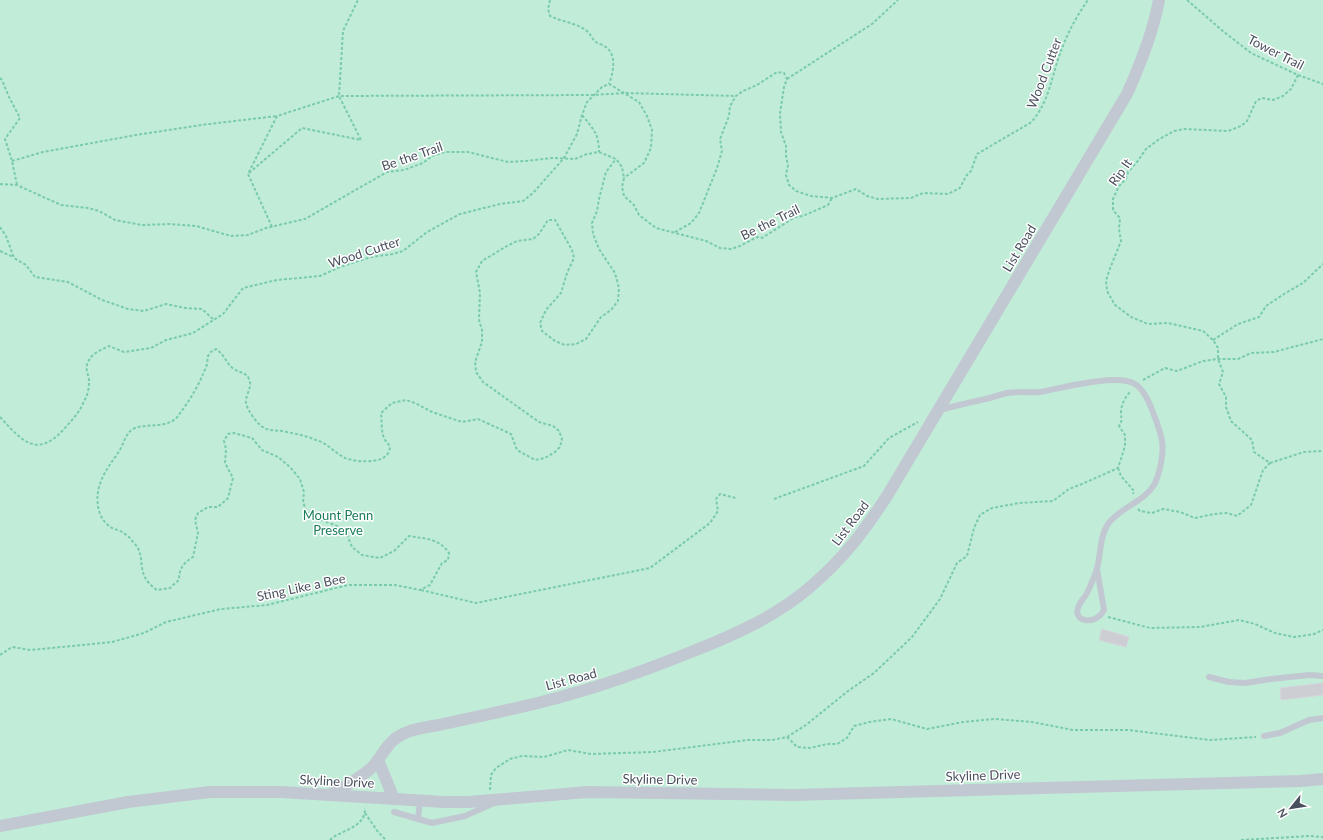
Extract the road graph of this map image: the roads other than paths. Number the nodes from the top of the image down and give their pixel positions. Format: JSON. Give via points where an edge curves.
{"nodes":[{"id":1,"x":1159,"y":0,"type":"edge"},
{"id":2,"x":938,"y":411,"type":"junction"},
{"id":3,"x":1097,"y":569,"type":"junction"},
{"id":4,"x":1323,"y":676,"type":"edge"},
{"id":5,"x":1209,"y":677,"type":"dead end"},
{"id":6,"x":1323,"y":718,"type":"edge"},
{"id":7,"x":1264,"y":736,"type":"road end"},
{"id":8,"x":378,"y":760,"type":"junction"},
{"id":9,"x":1323,"y":779,"type":"edge"},
{"id":10,"x":328,"y":795,"type":"junction"},
{"id":11,"x":394,"y":799,"type":"junction"},
{"id":12,"x":505,"y":799,"type":"junction"},
{"id":13,"x":420,"y":800,"type":"junction"},
{"id":14,"x":394,"y":812,"type":"dead end"},
{"id":15,"x":418,"y":819,"type":"junction"},
{"id":16,"x":0,"y":826,"type":"edge"}],
"edges":[{"from":1,"to":2,"type":"street","name":"List Road","via":[[1143,58],[1127,94]]},
{"from":2,"to":3,"type":"lane","via":[[1007,393],[1039,392],[1113,380],[1136,385],[1148,400],[1163,449],[1154,484],[1144,496],[1118,513],[1108,524],[1101,541]]},
{"from":2,"to":8,"type":"street","name":"List Road","via":[[870,523],[853,545],[808,589],[768,617],[709,645],[600,686],[421,728],[397,736]]},
{"from":3,"to":3,"type":"lane","via":[[1092,584],[1078,608],[1080,617],[1091,621],[1104,610]]},
{"from":4,"to":5,"type":"lane","via":[[1279,678],[1245,684]]},
{"from":6,"to":7,"type":"lane","via":[[1309,720],[1280,733]]},
{"from":8,"to":10,"type":"street","name":"List Road","via":[[371,769]]},
{"from":8,"to":11,"type":"street"},
{"from":9,"to":12,"type":"street","name":"Skyline Drive","via":[[793,795],[587,792]]},
{"from":10,"to":11,"type":"street","name":"Skyline Drive"},
{"from":10,"to":16,"type":"street","name":"Skyline Drive","via":[[210,792],[128,802]]},
{"from":11,"to":13,"type":"street","name":"Skyline Drive"},
{"from":12,"to":13,"type":"street","name":"Skyline Drive","via":[[450,802]]},
{"from":12,"to":15,"type":"lane","via":[[465,816],[432,823]]},
{"from":13,"to":15,"type":"lane"},
{"from":14,"to":15,"type":"lane"}]}
